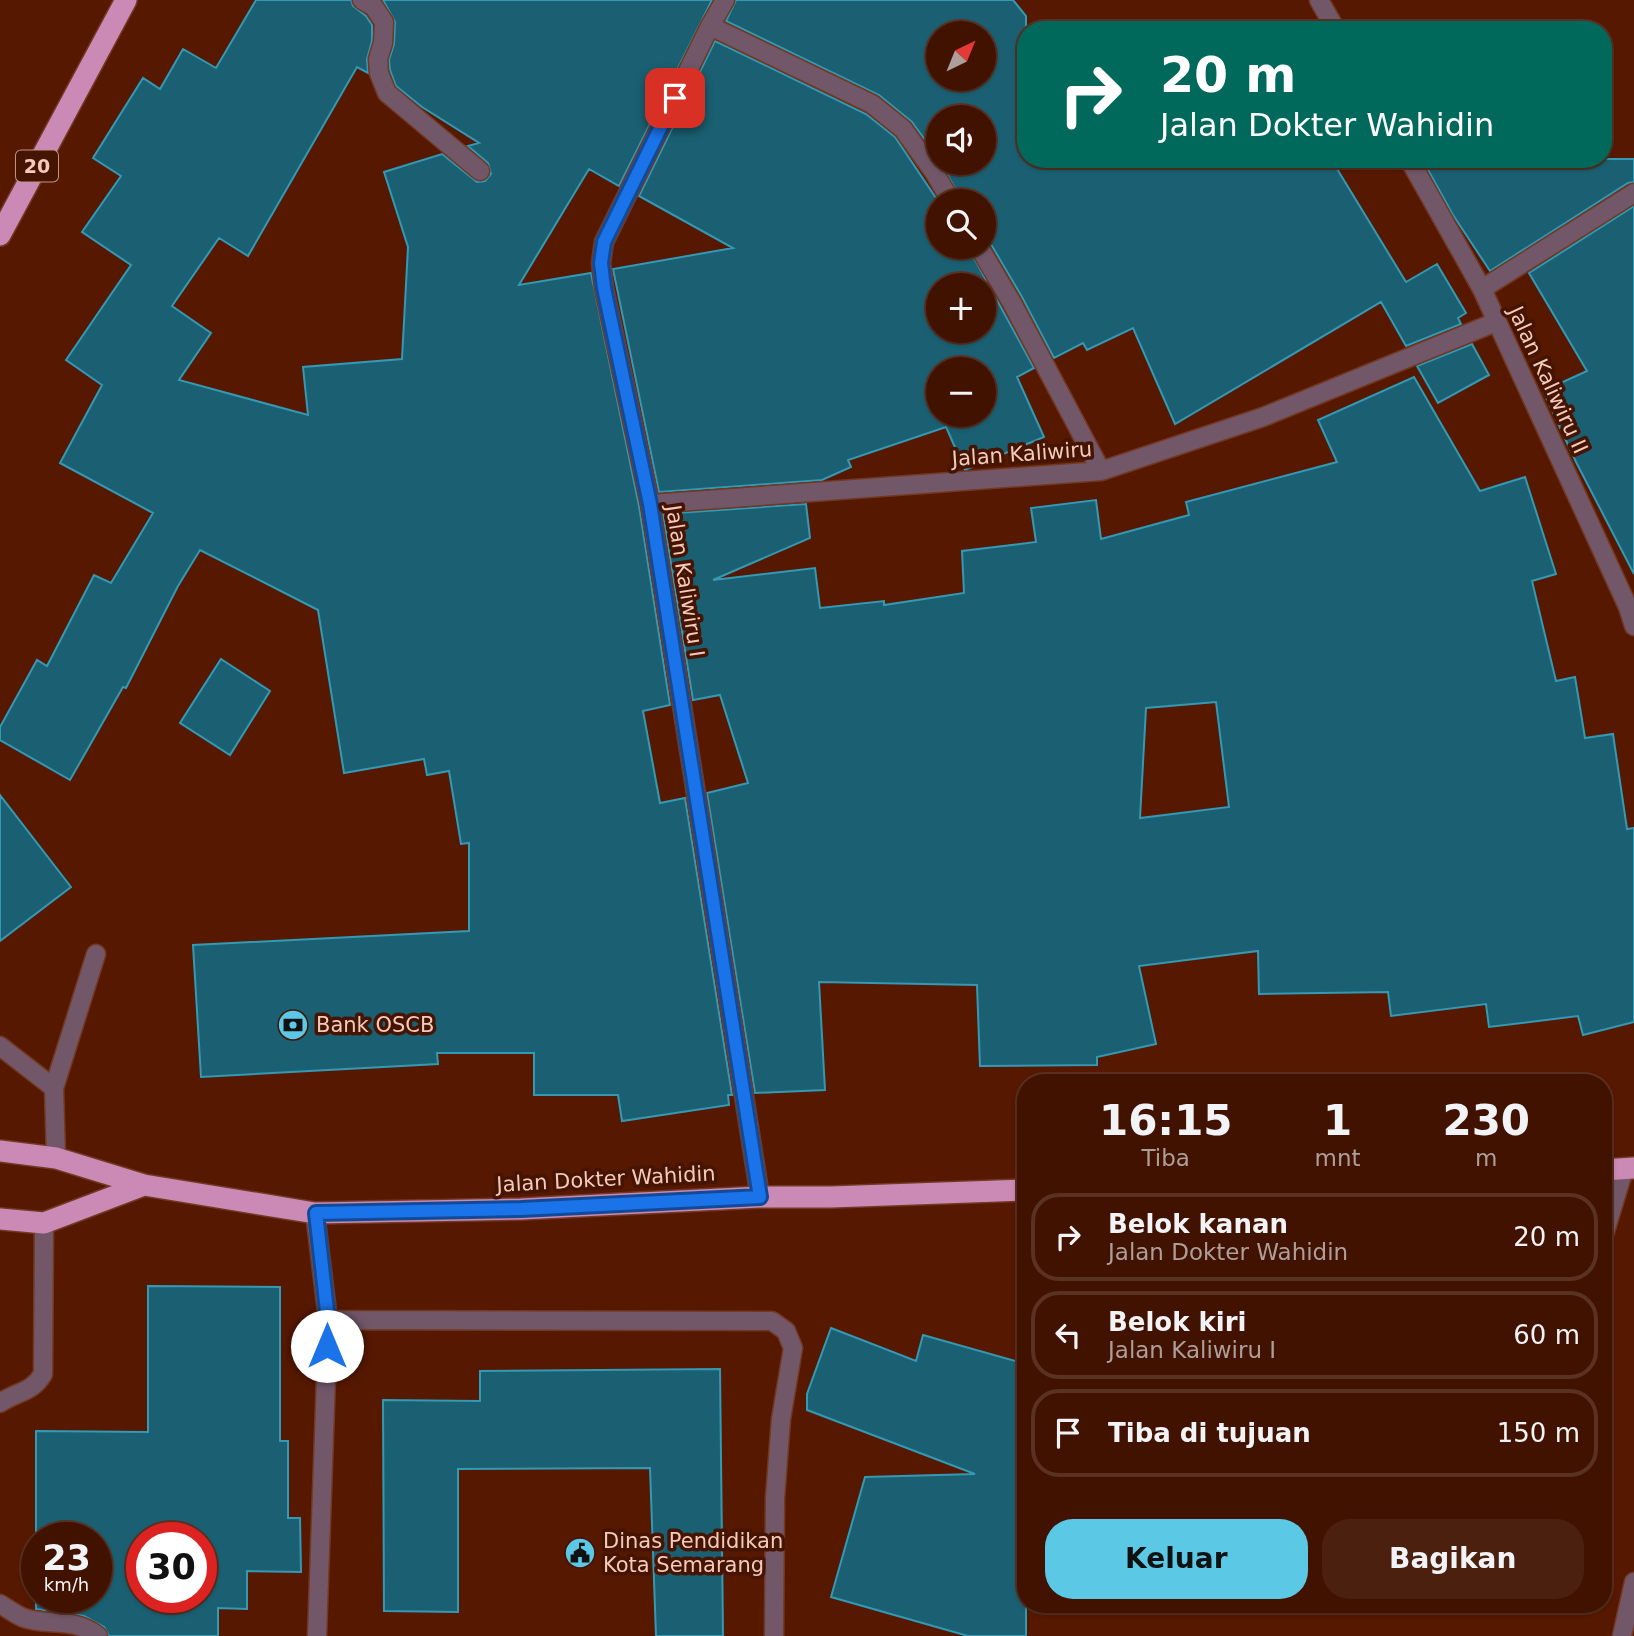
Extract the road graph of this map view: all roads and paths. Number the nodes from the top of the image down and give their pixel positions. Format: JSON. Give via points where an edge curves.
{"nodes":[{"id":1,"x":126,"y":0,"type":"edge"},
{"id":2,"x":362,"y":0,"type":"edge"},
{"id":3,"x":725,"y":0,"type":"edge"},
{"id":4,"x":1319,"y":0,"type":"edge"},
{"id":5,"x":1331,"y":21,"type":"edge"},
{"id":6,"x":710,"y":26,"type":"junction"},
{"id":7,"x":1414,"y":168,"type":"edge"},
{"id":8,"x":480,"y":171,"type":"dead end"},
{"id":9,"x":944,"y":189,"type":"edge"},
{"id":10,"x":1634,"y":193,"type":"edge"},
{"id":11,"x":0,"y":235,"type":"edge"},
{"id":12,"x":986,"y":259,"type":"edge"},
{"id":13,"x":1482,"y":289,"type":"junction"},
{"id":14,"x":1496,"y":322,"type":"junction"},
{"id":15,"x":1101,"y":471,"type":"junction"},
{"id":16,"x":650,"y":504,"type":"junction"},
{"id":17,"x":1631,"y":606,"type":"edge"},
{"id":18,"x":1634,"y":626,"type":"edge"},
{"id":19,"x":96,"y":954,"type":"dead end"},
{"id":20,"x":0,"y":1046,"type":"edge"},
{"id":21,"x":54,"y":1088,"type":"junction"},
{"id":22,"x":0,"y":1151,"type":"edge"},
{"id":23,"x":56,"y":1158,"type":"junction"},
{"id":24,"x":1620,"y":1169,"type":"edge"},
{"id":25,"x":144,"y":1185,"type":"junction"},
{"id":26,"x":1017,"y":1190,"type":"edge"},
{"id":27,"x":760,"y":1197,"type":"junction"},
{"id":28,"x":1612,"y":1201,"type":"edge"},
{"id":29,"x":316,"y":1213,"type":"junction"},
{"id":30,"x":0,"y":1219,"type":"edge"},
{"id":31,"x":44,"y":1223,"type":"junction"},
{"id":32,"x":328,"y":1320,"type":"junction"},
{"id":33,"x":0,"y":1403,"type":"edge"},
{"id":34,"x":1634,"y":1582,"type":"edge"},
{"id":35,"x":0,"y":1604,"type":"edge"},
{"id":36,"x":98,"y":1636,"type":"edge"},
{"id":37,"x":317,"y":1636,"type":"edge"},
{"id":38,"x":774,"y":1636,"type":"edge"},
{"id":39,"x":1622,"y":1636,"type":"edge"}],
"edges":[{"from":1,"to":11,"type":"highway","number":"20"},
{"from":2,"to":8,"type":"street","via":[[384,22],[378,59],[387,93]]},
{"from":3,"to":6,"type":"street","name":"Jalan Kaliwiru I"},
{"from":4,"to":5,"type":"street"},
{"from":6,"to":9,"type":"street","via":[[872,104],[903,129]]},
{"from":6,"to":16,"type":"street","name":"Jalan Kaliwiru I","via":[[604,242],[604,288]]},
{"from":7,"to":13,"type":"street","name":"Jalan Kaliwiru II"},
{"from":10,"to":13,"type":"street"},
{"from":12,"to":15,"type":"street"},
{"from":13,"to":14,"type":"street","name":"Jalan Kaliwiru II"},
{"from":14,"to":15,"type":"street","name":"Jalan Kaliwiru","via":[[1263,417]]},
{"from":14,"to":17,"type":"street","name":"Jalan Kaliwiru II"},
{"from":15,"to":16,"type":"street","name":"Jalan Kaliwiru"},
{"from":16,"to":27,"type":"street","name":"Jalan Kaliwiru I"},
{"from":17,"to":18,"type":"street","name":"Jalan Kaliwiru II"},
{"from":19,"to":21,"type":"street"},
{"from":20,"to":21,"type":"street"},
{"from":21,"to":23,"type":"street"},
{"from":22,"to":23,"type":"highway","name":"Jalan Dokter Wahidin"},
{"from":23,"to":25,"type":"highway","name":"Jalan Dokter Wahidin"},
{"from":24,"to":28,"type":"street"},
{"from":25,"to":29,"type":"highway","name":"Jalan Dokter Wahidin"},
{"from":25,"to":31,"type":"highway"},
{"from":26,"to":27,"type":"highway","name":"Jalan Dokter Wahidin"},
{"from":27,"to":29,"type":"highway","name":"Jalan Dokter Wahidin"},
{"from":29,"to":32,"type":"street"},
{"from":30,"to":31,"type":"highway"},
{"from":31,"to":33,"type":"street","via":[[43,1374],[35,1387]]},
{"from":32,"to":37,"type":"street"},
{"from":32,"to":38,"type":"street","via":[[772,1321],[786,1331],[793,1348],[775,1498]]},
{"from":34,"to":39,"type":"street"},
{"from":35,"to":36,"type":"street","via":[[25,1618],[58,1621],[90,1629]]}]}
